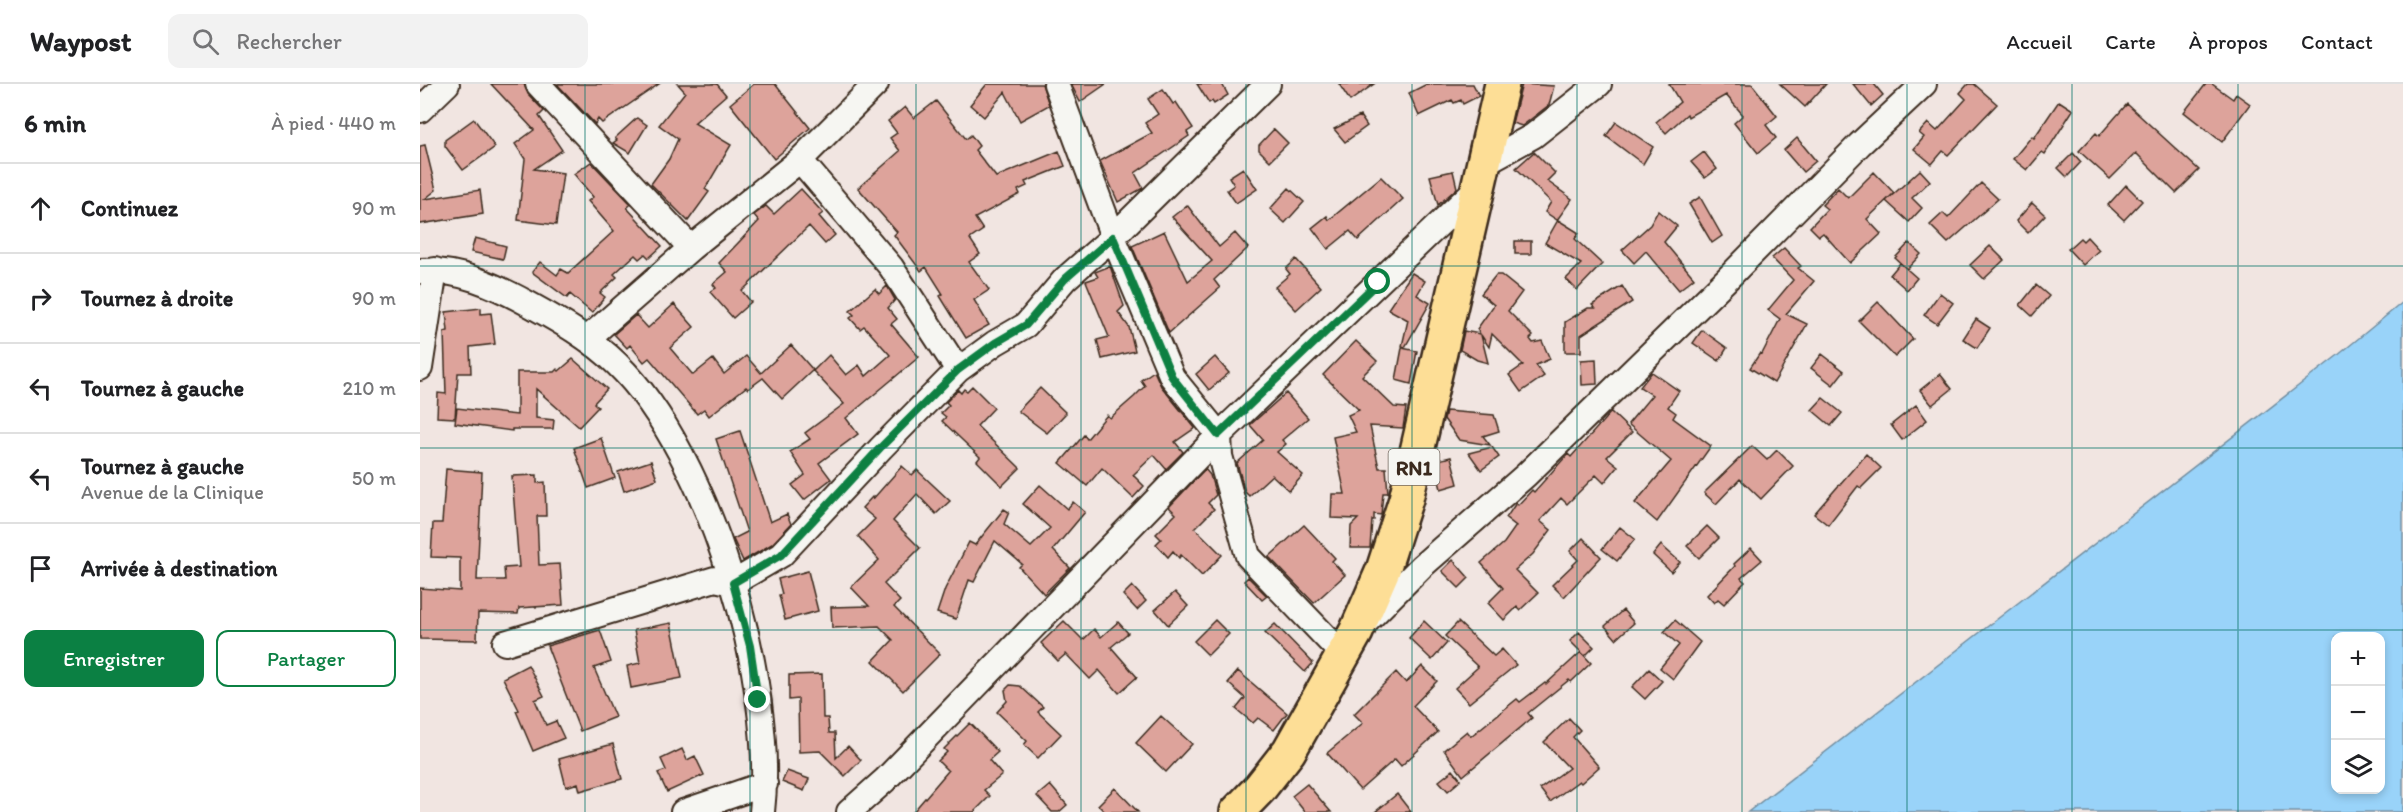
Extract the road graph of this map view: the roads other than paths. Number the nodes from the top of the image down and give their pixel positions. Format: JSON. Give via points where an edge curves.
{"nodes":[{"id":1,"x":447,"y":84,"type":"edge"},
{"id":2,"x":538,"y":84,"type":"edge"},
{"id":3,"x":876,"y":84,"type":"edge"},
{"id":4,"x":1056,"y":84,"type":"edge"},
{"id":5,"x":1268,"y":84,"type":"edge"},
{"id":6,"x":1502,"y":84,"type":"edge"},
{"id":7,"x":1599,"y":84,"type":"edge"},
{"id":8,"x":1924,"y":84,"type":"edge"},
{"id":9,"x":420,"y":110,"type":"edge"},
{"id":10,"x":800,"y":160,"type":"junction"},
{"id":11,"x":1480,"y":175,"type":"junction"},
{"id":12,"x":1113,"y":237,"type":"junction"},
{"id":13,"x":691,"y":248,"type":"junction"},
{"id":14,"x":427,"y":271,"type":"edge"},
{"id":15,"x":587,"y":339,"type":"junction"},
{"id":16,"x":420,"y":368,"type":"edge"},
{"id":17,"x":958,"y":370,"type":"junction"},
{"id":18,"x":1218,"y":435,"type":"junction"},
{"id":19,"x":733,"y":583,"type":"junction"},
{"id":20,"x":505,"y":643,"type":"dead end"},
{"id":21,"x":1350,"y":644,"type":"junction"},
{"id":22,"x":765,"y":784,"type":"junction"},
{"id":23,"x":683,"y":812,"type":"edge"},
{"id":24,"x":762,"y":812,"type":"edge"},
{"id":25,"x":849,"y":812,"type":"edge"},
{"id":26,"x":1237,"y":812,"type":"edge"}],
"edges":[{"from":1,"to":9,"type":"street"},
{"from":2,"to":13,"type":"street"},
{"from":3,"to":10,"type":"street"},
{"from":4,"to":12,"type":"street"},
{"from":5,"to":12,"type":"street"},
{"from":6,"to":11,"type":"highway","number":"RN1"},
{"from":7,"to":11,"type":"street"},
{"from":8,"to":21,"type":"street","via":[[1526,475],[1422,566]]},
{"from":10,"to":13,"type":"street"},
{"from":10,"to":17,"type":"street","via":[[891,267]]},
{"from":11,"to":18,"type":"street"},
{"from":11,"to":21,"type":"highway","number":"RN1","via":[[1406,500],[1383,570]]},
{"from":12,"to":17,"type":"street","via":[[1065,279],[1026,325]]},
{"from":12,"to":18,"type":"street","via":[[1172,377]]},
{"from":13,"to":15,"type":"street"},
{"from":14,"to":15,"type":"street","via":[[488,282]]},
{"from":14,"to":16,"type":"street"},
{"from":15,"to":19,"type":"street","via":[[618,364],[651,405],[693,475]]},
{"from":17,"to":19,"type":"street","via":[[781,555]]},
{"from":18,"to":21,"type":"street","via":[[1220,456],[1248,556]]},
{"from":18,"to":25,"type":"street","via":[[885,780]]},
{"from":19,"to":20,"type":"street","via":[[715,579]]},
{"from":19,"to":22,"type":"street","via":[[750,646]]},
{"from":21,"to":26,"type":"highway","number":"RN1","via":[[1289,751]]},
{"from":22,"to":23,"type":"street"},
{"from":22,"to":24,"type":"street"}]}
